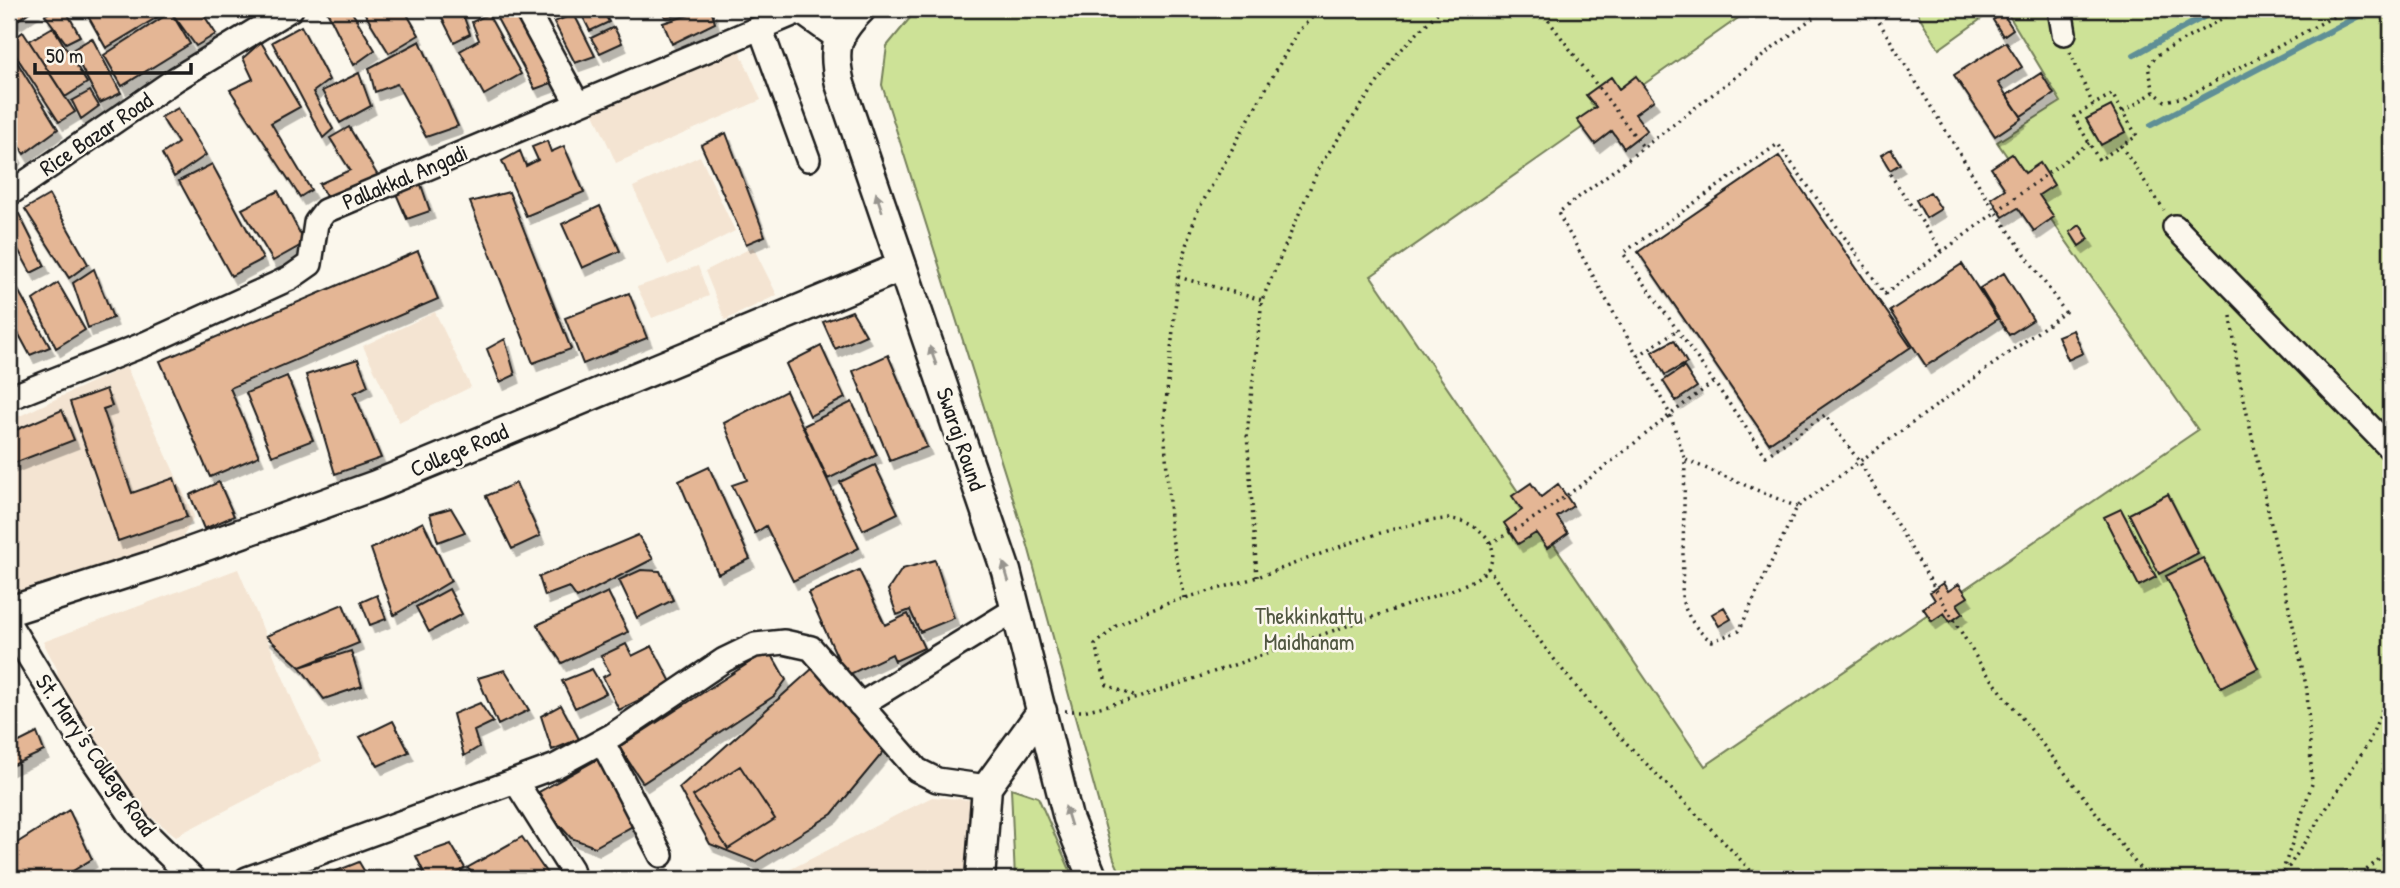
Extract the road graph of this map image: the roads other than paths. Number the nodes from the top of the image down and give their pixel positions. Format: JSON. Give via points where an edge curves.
{"nodes":[{"id":1,"x":291,"y":9,"type":"edge"},
{"id":2,"x":526,"y":9,"type":"edge"},
{"id":3,"x":802,"y":9,"type":"edge"},
{"id":4,"x":860,"y":9,"type":"edge"},
{"id":5,"x":2060,"y":9,"type":"edge"},
{"id":6,"x":761,"y":30,"type":"junction"},
{"id":7,"x":2064,"y":33,"type":"road end"},
{"id":8,"x":839,"y":36,"type":"junction"},
{"id":9,"x":577,"y":103,"type":"junction"},
{"id":10,"x":808,"y":159,"type":"dead end"},
{"id":11,"x":9,"y":194,"type":"edge"},
{"id":12,"x":2175,"y":227,"type":"road end"},
{"id":13,"x":901,"y":267,"type":"junction"},
{"id":14,"x":9,"y":398,"type":"edge"},
{"id":15,"x":2391,"y":449,"type":"edge"},
{"id":16,"x":1016,"y":609,"type":"junction"},
{"id":17,"x":9,"y":611,"type":"edge"},
{"id":18,"x":9,"y":624,"type":"edge"},
{"id":19,"x":860,"y":705,"type":"junction"},
{"id":20,"x":1042,"y":711,"type":"junction"},
{"id":21,"x":602,"y":741,"type":"junction"},
{"id":22,"x":516,"y":782,"type":"junction"},
{"id":23,"x":987,"y":787,"type":"junction"},
{"id":24,"x":661,"y":855,"type":"dead end"},
{"id":25,"x":193,"y":879,"type":"edge"},
{"id":26,"x":247,"y":879,"type":"edge"},
{"id":27,"x":573,"y":879,"type":"edge"},
{"id":28,"x":980,"y":879,"type":"edge"},
{"id":29,"x":1093,"y":879,"type":"edge"}],
"edges":[{"from":1,"to":11,"type":"street","name":"Rice Bazar Road","via":[[176,79]]},
{"from":2,"to":9,"type":"street"},
{"from":3,"to":6,"type":"street","name":"Pallakkal Angadi"},
{"from":3,"to":8,"type":"main road"},
{"from":4,"to":8,"type":"main road"},
{"from":5,"to":7,"type":"street"},
{"from":6,"to":9,"type":"street","name":"Pallakkal Angadi"},
{"from":6,"to":10,"type":"street"},
{"from":13,"to":8,"type":"main road","name":"Swaraj Round","one_way":true,"via":[[840,84],[834,58]]},
{"from":9,"to":14,"type":"street","name":"Pallakkal Angadi","via":[[325,211],[316,223],[310,264],[290,278],[145,344]]},
{"from":12,"to":15,"type":"street"},
{"from":16,"to":13,"type":"main road","name":"Swaraj Round","one_way":true},
{"from":13,"to":17,"type":"main road","name":"College Road","via":[[376,485]]},
{"from":16,"to":19,"type":"street"},
{"from":16,"to":20,"type":"main road","name":"Swaraj Round"},
{"from":18,"to":25,"type":"street","name":"St. Mary's College Road","via":[[138,825]]},
{"from":19,"to":21,"type":"street","via":[[811,648],[784,642],[755,645],[724,660]]},
{"from":19,"to":23,"type":"street","via":[[917,770],[937,780]]},
{"from":20,"to":23,"type":"main road"},
{"from":29,"to":20,"type":"main road","name":"Swaraj Round","one_way":true,"via":[[1068,818]]},
{"from":21,"to":22,"type":"street"},
{"from":21,"to":24,"type":"street"},
{"from":22,"to":26,"type":"street"},
{"from":22,"to":27,"type":"street"},
{"from":23,"to":28,"type":"main road"}]}
